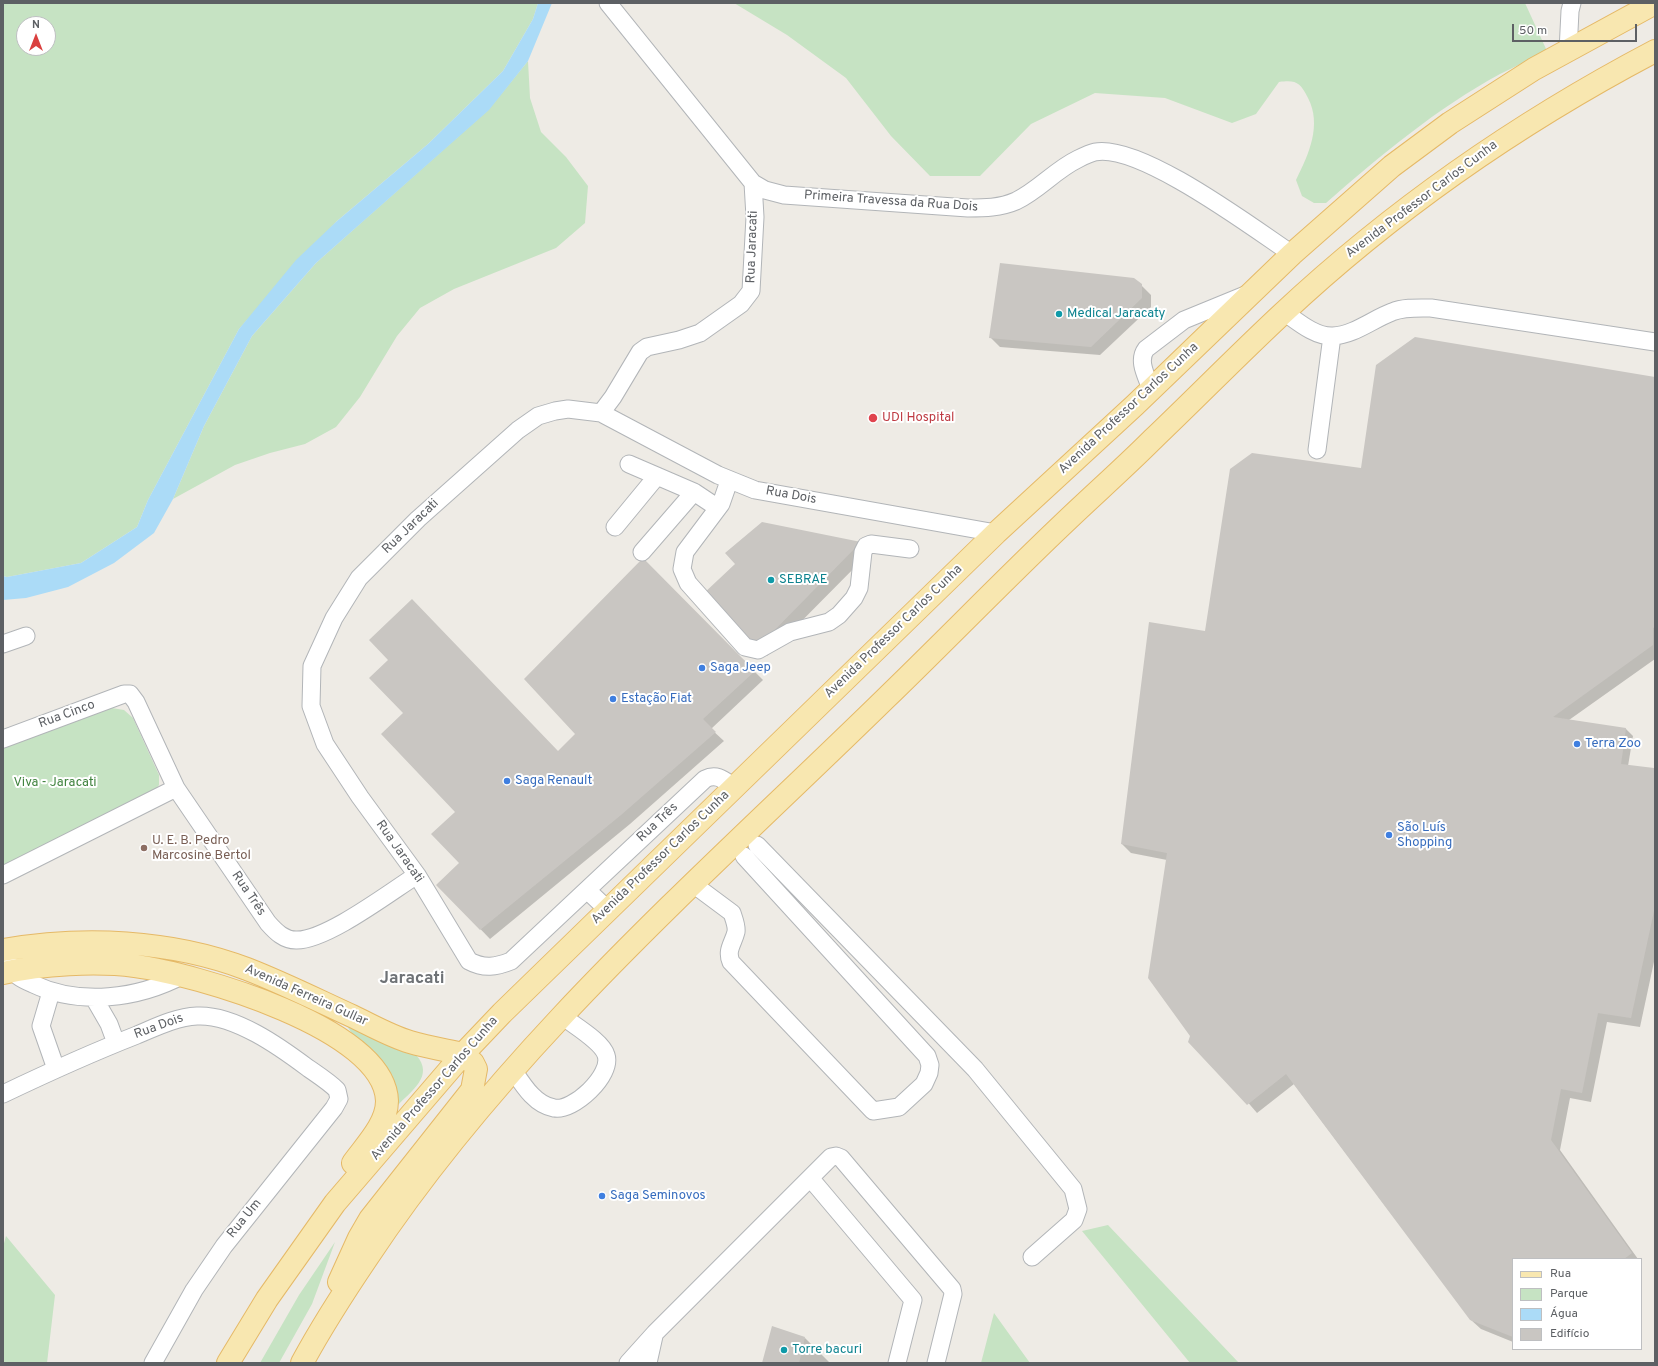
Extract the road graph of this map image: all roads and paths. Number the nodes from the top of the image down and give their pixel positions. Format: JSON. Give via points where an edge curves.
{"nodes":[{"id":1,"x":608,"y":3,"type":"edge"},
{"id":2,"x":1572,"y":3,"type":"edge"},
{"id":3,"x":1655,"y":3,"type":"edge"},
{"id":4,"x":1655,"y":50,"type":"edge"},
{"id":5,"x":1568,"y":51,"type":"junction"},
{"id":6,"x":753,"y":183,"type":"junction"},
{"id":7,"x":1292,"y":254,"type":"junction"},
{"id":8,"x":1253,"y":292,"type":"junction"},
{"id":9,"x":1284,"y":312,"type":"junction"},
{"id":10,"x":1332,"y":336,"type":"junction"},
{"id":11,"x":1655,"y":342,"type":"edge"},
{"id":12,"x":1151,"y":389,"type":"junction"},
{"id":13,"x":601,"y":413,"type":"junction"},
{"id":14,"x":1316,"y":450,"type":"dead end"},
{"id":15,"x":629,"y":464,"type":"dead end"},
{"id":16,"x":657,"y":476,"type":"junction"},
{"id":17,"x":729,"y":480,"type":"junction"},
{"id":18,"x":694,"y":492,"type":"junction"},
{"id":19,"x":718,"y":508,"type":"junction"},
{"id":20,"x":615,"y":527,"type":"dead end"},
{"id":21,"x":996,"y":533,"type":"junction"},
{"id":22,"x":910,"y":549,"type":"dead end"},
{"id":23,"x":642,"y":552,"type":"dead end"},
{"id":24,"x":26,"y":636,"type":"dead end"},
{"id":25,"x":3,"y":644,"type":"edge"},
{"id":26,"x":132,"y":696,"type":"joint"},
{"id":27,"x":3,"y":739,"type":"edge"},
{"id":28,"x":734,"y":787,"type":"junction"},
{"id":29,"x":176,"y":788,"type":"junction"},
{"id":30,"x":757,"y":845,"type":"dead end"},
{"id":31,"x":744,"y":856,"type":"dead end"},
{"id":32,"x":417,"y":875,"type":"junction"},
{"id":33,"x":3,"y":876,"type":"edge"},
{"id":34,"x":693,"y":884,"type":"junction"},
{"id":35,"x":587,"y":890,"type":"junction"},
{"id":36,"x":608,"y":910,"type":"junction"},
{"id":37,"x":3,"y":949,"type":"edge"},
{"id":38,"x":498,"y":966,"type":"joint"},
{"id":39,"x":7,"y":972,"type":"edge"},
{"id":40,"x":183,"y":975,"type":"junction"},
{"id":41,"x":51,"y":992,"type":"junction"},
{"id":42,"x":94,"y":998,"type":"junction"},
{"id":43,"x":502,"y":1013,"type":"junction"},
{"id":44,"x":561,"y":1015,"type":"junction"},
{"id":45,"x":410,"y":1042,"type":"junction"},
{"id":46,"x":116,"y":1044,"type":"junction"},
{"id":47,"x":463,"y":1054,"type":"junction"},
{"id":48,"x":56,"y":1069,"type":"junction"},
{"id":49,"x":513,"y":1070,"type":"junction"},
{"id":50,"x":331,"y":1084,"type":"joint"},
{"id":51,"x":3,"y":1094,"type":"edge"},
{"id":52,"x":811,"y":1179,"type":"junction"},
{"id":53,"x":335,"y":1203,"type":"junction"},
{"id":54,"x":1032,"y":1257,"type":"dead end"},
{"id":55,"x":321,"y":1328,"type":"junction"},
{"id":56,"x":655,"y":1333,"type":"junction"},
{"id":57,"x":153,"y":1363,"type":"edge"},
{"id":58,"x":228,"y":1363,"type":"edge"},
{"id":59,"x":302,"y":1363,"type":"edge"},
{"id":60,"x":628,"y":1363,"type":"edge"},
{"id":61,"x":648,"y":1363,"type":"edge"},
{"id":62,"x":897,"y":1363,"type":"edge"},
{"id":63,"x":936,"y":1363,"type":"edge"}],
"edges":[{"from":1,"to":6,"type":"street","name":"Primeira Travessa da Rua Dois"},
{"from":2,"to":5,"type":"street"},
{"from":3,"to":5,"type":"main road","name":"Avenida Professor Carlos Cunha"},
{"from":4,"to":9,"type":"main road","name":"Avenida Professor Carlos Cunha","via":[[1599,80],[1506,138],[1415,203],[1342,261]]},
{"from":5,"to":7,"type":"main road","name":"Avenida Professor Carlos Cunha","via":[[1534,69],[1450,123],[1392,166]]},
{"from":6,"to":7,"type":"street","name":"Primeira Travessa da Rua Dois","via":[[765,190],[784,195],[968,208],[995,207],[1015,201],[1078,159],[1096,152],[1112,153],[1148,163],[1202,194]]},
{"from":6,"to":13,"type":"street","name":"Rua Jaracati","via":[[755,217],[751,291],[741,304],[700,333],[647,347],[640,352]]},
{"from":7,"to":8,"type":"main road","name":"Avenida Professor Carlos Cunha"},
{"from":8,"to":12,"type":"main road","name":"Avenida Professor Carlos Cunha"},
{"from":8,"to":12,"type":"street","via":[[1184,320],[1146,349],[1142,354],[1142,363]]},
{"from":9,"to":10,"type":"street","via":[[1310,330]]},
{"from":9,"to":34,"type":"main road","name":"Avenida Professor Carlos Cunha"},
{"from":10,"to":11,"type":"street","via":[[1351,332],[1393,311],[1431,308]]},
{"from":10,"to":14,"type":"street"},
{"from":12,"to":21,"type":"main road","name":"Avenida Professor Carlos Cunha"},
{"from":13,"to":17,"type":"street","name":"Rua Dois"},
{"from":13,"to":32,"type":"street","name":"Rua Jaracati","via":[[568,409],[538,416],[491,452],[359,578],[334,618],[312,666],[311,706],[325,744],[360,798]]},
{"from":15,"to":16,"type":"street"},
{"from":16,"to":18,"type":"street"},
{"from":16,"to":20,"type":"street"},
{"from":17,"to":19,"type":"street"},
{"from":17,"to":21,"type":"street","name":"Rua Dois","via":[[755,490]]},
{"from":18,"to":19,"type":"street"},
{"from":18,"to":23,"type":"street"},
{"from":19,"to":22,"type":"street","via":[[685,552],[682,569],[688,584],[745,647],[758,650],[790,632],[829,622],[840,615],[859,588],[866,546],[871,544]]},
{"from":21,"to":28,"type":"main road","name":"Avenida Professor Carlos Cunha"},
{"from":24,"to":25,"type":"street"},
{"from":26,"to":27,"type":"street","name":"Rua Cinco","via":[[124,694]]},
{"from":26,"to":29,"type":"street","name":"Rua Três"},
{"from":28,"to":35,"type":"street","name":"Rua Três","via":[[720,777],[705,779]]},
{"from":28,"to":36,"type":"main road","name":"Avenida Professor Carlos Cunha"},
{"from":29,"to":32,"type":"street","name":"Rua Três","via":[[268,923],[285,938],[304,939],[325,933]]},
{"from":29,"to":33,"type":"street"},
{"from":30,"to":54,"type":"street","via":[[975,1069],[1073,1189],[1078,1209],[1074,1220]]},
{"from":31,"to":34,"type":"street","via":[[927,1056],[930,1065],[924,1084],[899,1107],[873,1111],[731,962],[728,956],[729,949],[736,931],[732,913]]},
{"from":32,"to":38,"type":"street","name":"Rua Jaracati","via":[[469,961],[479,966]]},
{"from":34,"to":44,"type":"main road","name":"Avenida Professor Carlos Cunha"},
{"from":35,"to":36,"type":"street"},
{"from":35,"to":38,"type":"street","name":"Rua Três","via":[[511,961]]},
{"from":36,"to":43,"type":"main road","name":"Avenida Professor Carlos Cunha"},
{"from":37,"to":39,"type":"street"},
{"from":37,"to":45,"type":"main road","name":"Avenida Ferreira Gullar","via":[[34,945],[107,943],[175,950],[211,958],[288,986]]},
{"from":39,"to":40,"type":"main road","name":"Avenida Ferreira Gullar","via":[[52,966],[106,964]]},
{"from":39,"to":41,"type":"street"},
{"from":40,"to":42,"type":"street","via":[[149,990]]},
{"from":40,"to":53,"type":"main road","name":"Avenida Ferreira Gullar","via":[[276,1006],[312,1023],[359,1053],[379,1075],[386,1096],[383,1121],[345,1174]]},
{"from":41,"to":42,"type":"street"},
{"from":41,"to":48,"type":"street","via":[[41,1026]]},
{"from":42,"to":46,"type":"street","via":[[106,1017]]},
{"from":43,"to":45,"type":"main road","via":[[451,1040]]},
{"from":43,"to":47,"type":"main road","name":"Avenida Professor Carlos Cunha"},
{"from":44,"to":49,"type":"main road","name":"Avenida Professor Carlos Cunha"},
{"from":44,"to":49,"type":"street","via":[[601,1046],[606,1054],[606,1068],[599,1080],[574,1104],[566,1108],[554,1108],[534,1097]]},
{"from":45,"to":47,"type":"main road","name":"Avenida Ferreira Gullar"},
{"from":46,"to":48,"type":"street","name":"Rua Dois"},
{"from":46,"to":50,"type":"street","name":"Rua Dois","via":[[181,1017],[207,1016],[233,1023],[259,1035]]},
{"from":47,"to":53,"type":"main road","name":"Avenida Professor Carlos Cunha"},
{"from":47,"to":55,"type":"main road","via":[[476,1069],[472,1090],[370,1219],[347,1262]]},
{"from":48,"to":51,"type":"street","name":"Rua Dois"},
{"from":49,"to":55,"type":"main road","name":"Avenida Professor Carlos Cunha","via":[[466,1123],[414,1190]]},
{"from":50,"to":57,"type":"street","name":"Rua Um","via":[[339,1095],[334,1108],[224,1246],[194,1290]]},
{"from":52,"to":56,"type":"street"},
{"from":52,"to":62,"type":"street","via":[[913,1300]]},
{"from":52,"to":63,"type":"street","via":[[831,1157],[841,1158],[952,1287],[953,1294]]},
{"from":53,"to":58,"type":"main road","name":"Avenida Professor Carlos Cunha","via":[[272,1292]]},
{"from":55,"to":59,"type":"main road","name":"Avenida Professor Carlos Cunha"},
{"from":56,"to":60,"type":"street"},
{"from":56,"to":61,"type":"street"}]}
